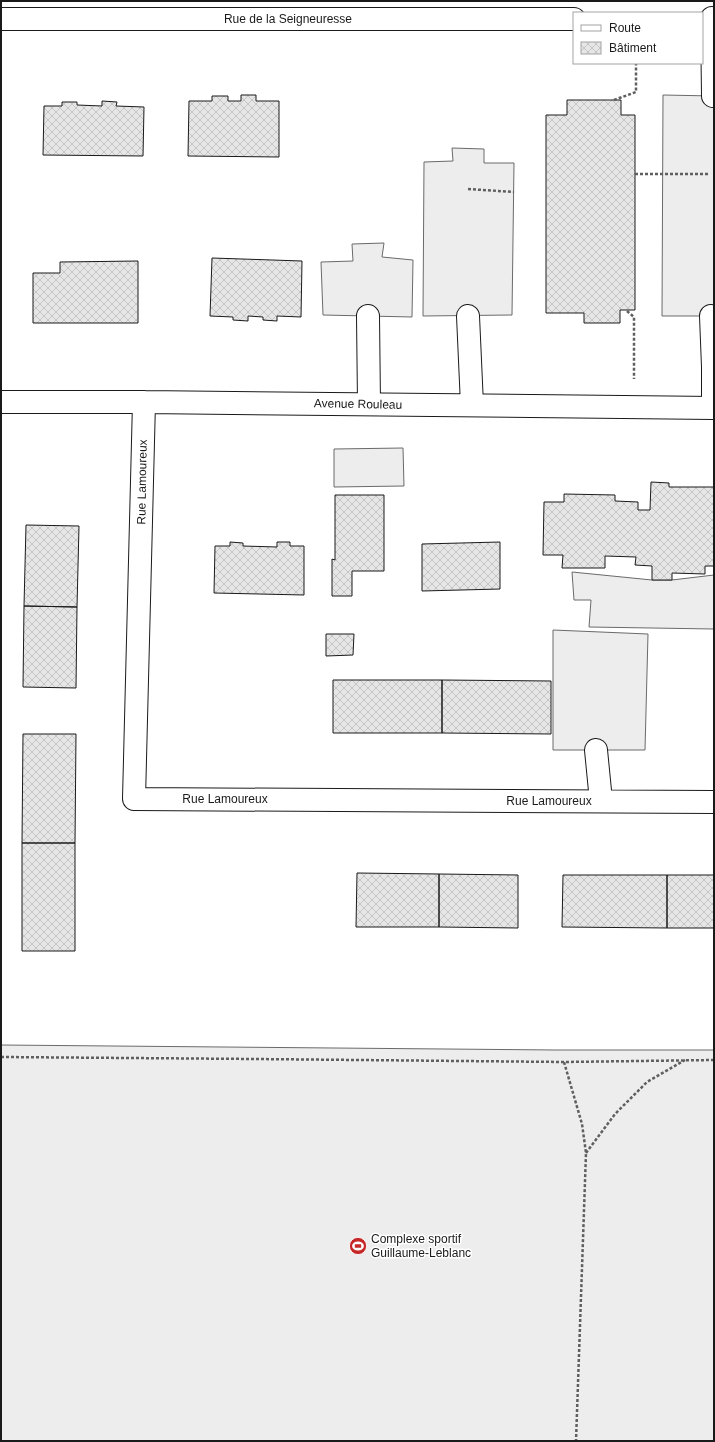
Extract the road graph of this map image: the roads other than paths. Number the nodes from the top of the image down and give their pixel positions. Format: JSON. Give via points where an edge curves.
{"nodes":[{"id":1,"x":709,"y":18,"type":"edge"},
{"id":2,"x":1,"y":19,"type":"edge"},
{"id":3,"x":573,"y":19,"type":"edge"},
{"id":4,"x":713,"y":96,"type":"edge"},
{"id":5,"x":368,"y":316,"type":"dead end"},
{"id":6,"x":468,"y":316,"type":"dead end"},
{"id":7,"x":710,"y":316,"type":"dead end"},
{"id":8,"x":1,"y":402,"type":"edge"},
{"id":9,"x":144,"y":402,"type":"junction"},
{"id":10,"x":368,"y":404,"type":"junction"},
{"id":11,"x":472,"y":406,"type":"junction"},
{"id":12,"x":713,"y":408,"type":"edge"},
{"id":13,"x":596,"y":750,"type":"dead end"},
{"id":14,"x":601,"y":801,"type":"junction"},
{"id":15,"x":714,"y":802,"type":"edge"}],
"edges":[{"from":1,"to":4,"type":"street"},
{"from":2,"to":3,"type":"street","name":"Rue de la Seigneuresse"},
{"from":5,"to":10,"type":"street"},
{"from":6,"to":11,"type":"street"},
{"from":7,"to":12,"type":"street"},
{"from":8,"to":9,"type":"street","name":"Avenue Rouleau"},
{"from":9,"to":10,"type":"street","name":"Avenue Rouleau"},
{"from":9,"to":14,"type":"street","name":"Rue Lamoureux","via":[[134,799]]},
{"from":10,"to":11,"type":"street","name":"Avenue Rouleau"},
{"from":11,"to":12,"type":"street","name":"Avenue Rouleau"},
{"from":13,"to":14,"type":"street"},
{"from":14,"to":15,"type":"street","name":"Rue Lamoureux"}]}
